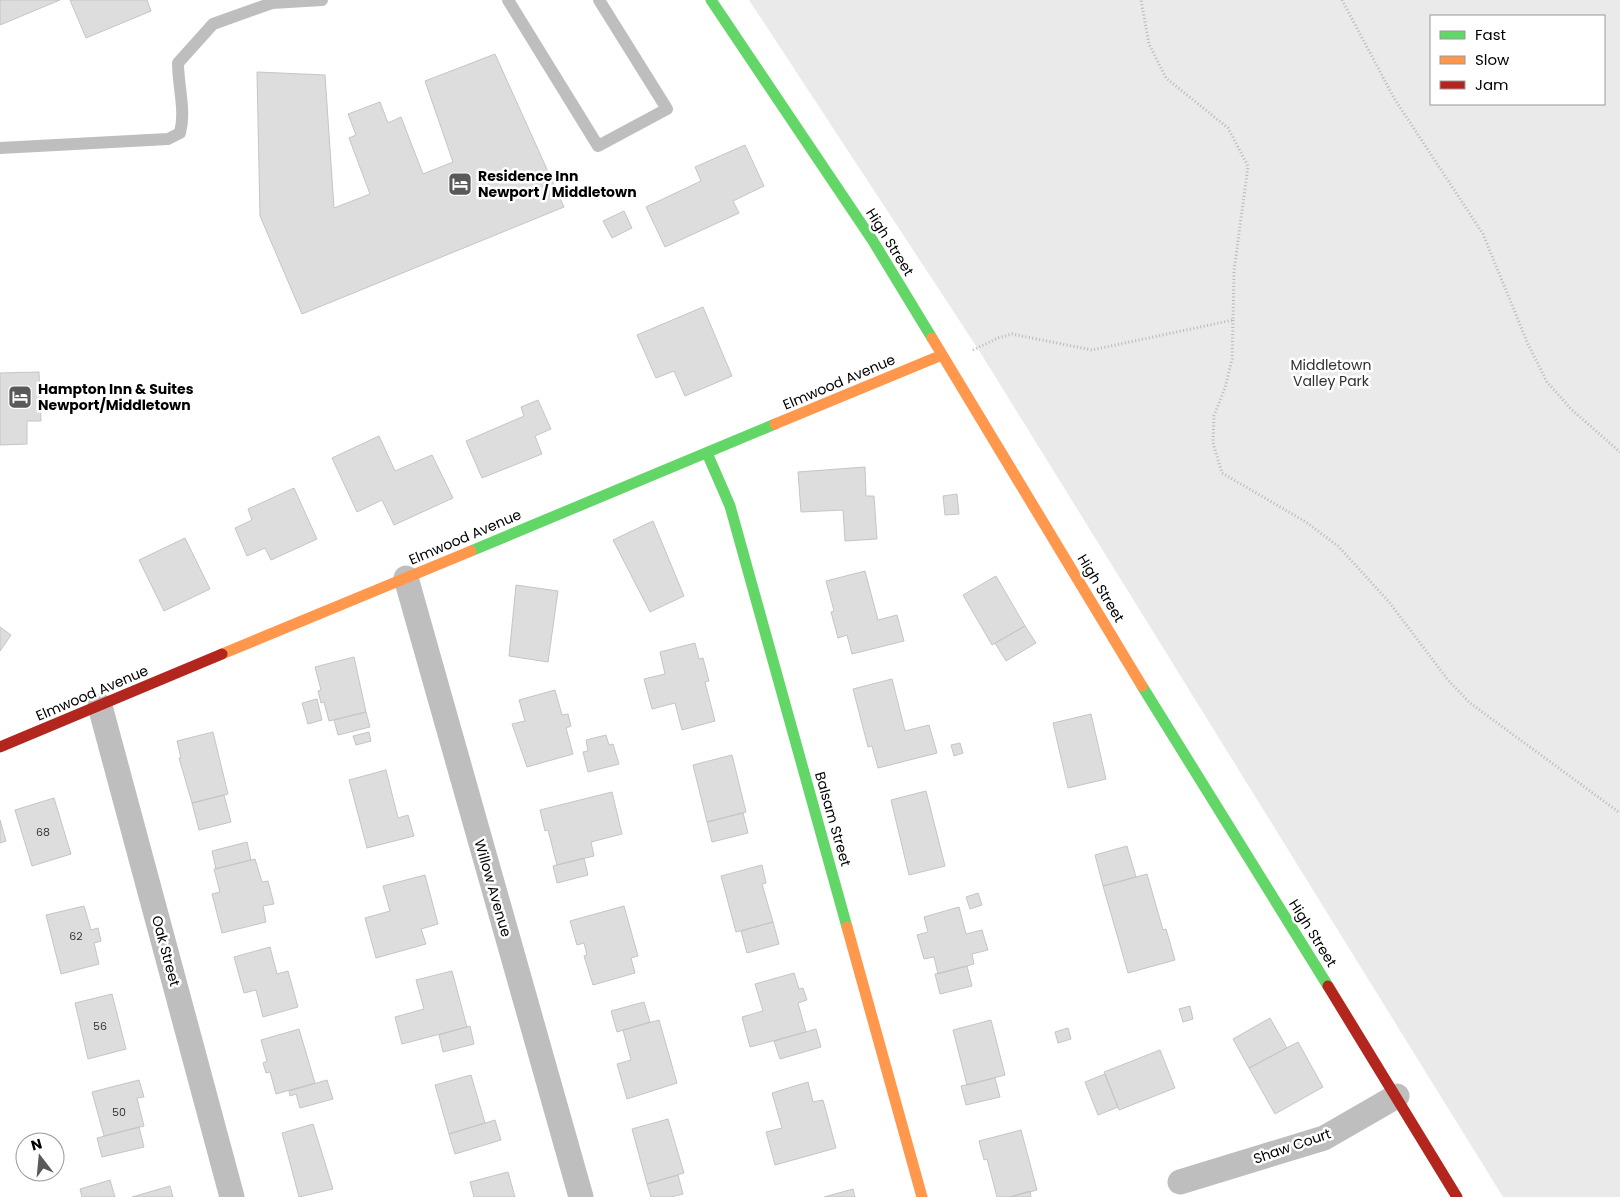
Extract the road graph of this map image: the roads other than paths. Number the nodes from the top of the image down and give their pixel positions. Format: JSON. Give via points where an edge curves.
{"nodes":[{"id":1,"x":322,"y":0,"type":"edge"},
{"id":2,"x":508,"y":0,"type":"edge"},
{"id":3,"x":598,"y":0,"type":"edge"},
{"id":4,"x":711,"y":0,"type":"edge"},
{"id":5,"x":0,"y":148,"type":"edge"},
{"id":6,"x":945,"y":359,"type":"junction"},
{"id":7,"x":707,"y":453,"type":"junction"},
{"id":8,"x":406,"y":578,"type":"junction"},
{"id":9,"x":100,"y":706,"type":"junction"},
{"id":10,"x":0,"y":747,"type":"edge"},
{"id":11,"x":1397,"y":1096,"type":"junction"},
{"id":12,"x":1180,"y":1182,"type":"dead end"},
{"id":13,"x":232,"y":1197,"type":"edge"},
{"id":14,"x":581,"y":1197,"type":"edge"},
{"id":15,"x":922,"y":1197,"type":"edge"},
{"id":16,"x":1457,"y":1197,"type":"edge"}],
"edges":[{"from":1,"to":5,"type":"lane","via":[[272,3],[213,24],[178,63],[184,120],[180,133],[168,139]]},
{"from":2,"to":3,"type":"lane","via":[[598,146],[667,109]]},
{"from":4,"to":6,"type":"street","name":"High Street","via":[[873,241]]},
{"from":6,"to":7,"type":"street","name":"Elmwood Avenue"},
{"from":6,"to":11,"type":"street","name":"High Street"},
{"from":7,"to":8,"type":"street","name":"Elmwood Avenue"},
{"from":7,"to":15,"type":"street","name":"Balsam Street","via":[[730,506]]},
{"from":8,"to":9,"type":"street","name":"Elmwood Avenue"},
{"from":8,"to":14,"type":"street","name":"Willow Avenue"},
{"from":9,"to":10,"type":"street","name":"Elmwood Avenue"},
{"from":9,"to":13,"type":"street","name":"Oak Street"},
{"from":11,"to":12,"type":"street","name":"Shaw Court","via":[[1324,1138]]},
{"from":11,"to":16,"type":"street","name":"High Street"}]}
